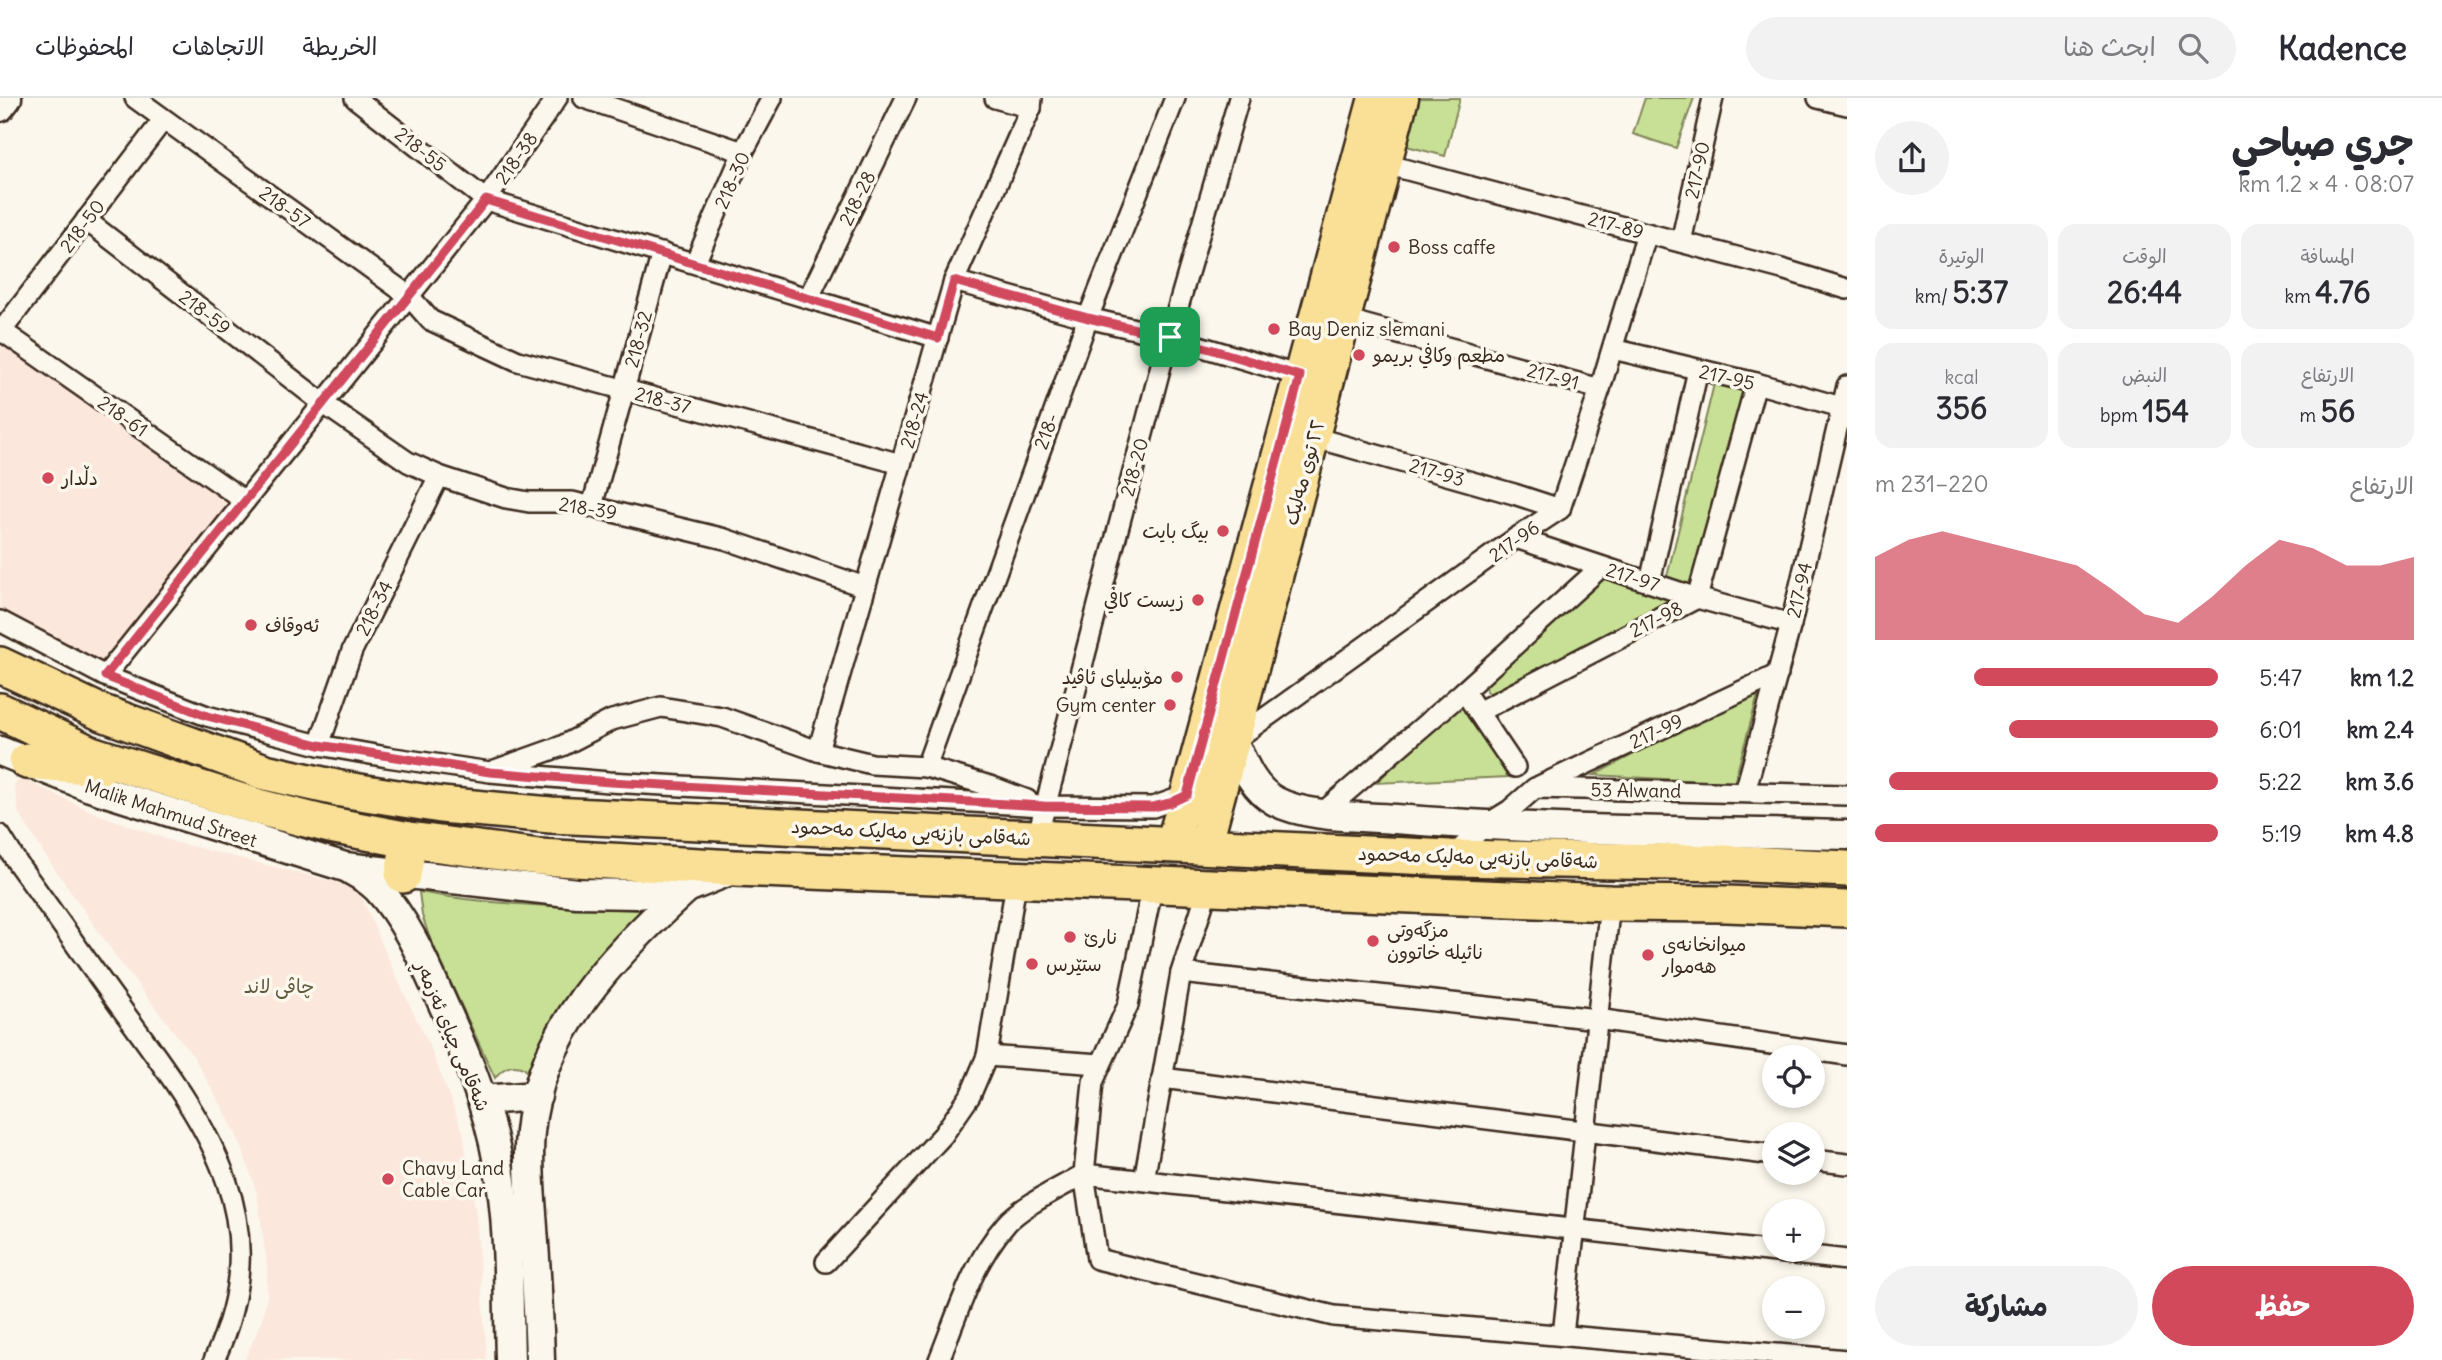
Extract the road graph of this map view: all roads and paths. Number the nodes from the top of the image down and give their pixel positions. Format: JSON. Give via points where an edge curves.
{"nodes":[{"id":1,"x":7,"y":98,"type":"edge"},
{"id":2,"x":135,"y":98,"type":"edge"},
{"id":3,"x":557,"y":98,"type":"edge"},
{"id":4,"x":584,"y":98,"type":"edge"},
{"id":5,"x":772,"y":98,"type":"edge"},
{"id":6,"x":906,"y":98,"type":"edge"},
{"id":7,"x":995,"y":98,"type":"edge"},
{"id":8,"x":1175,"y":98,"type":"edge"},
{"id":9,"x":1239,"y":98,"type":"edge"},
{"id":10,"x":1375,"y":98,"type":"edge"},
{"id":11,"x":1402,"y":98,"type":"edge"},
{"id":12,"x":1713,"y":98,"type":"edge"},
{"id":13,"x":1818,"y":98,"type":"edge"},
{"id":14,"x":364,"y":101,"type":"edge"},
{"id":15,"x":1031,"y":103,"type":"edge"},
{"id":16,"x":1847,"y":105,"type":"edge"},
{"id":17,"x":0,"y":107,"type":"edge"},
{"id":18,"x":163,"y":120,"type":"junction"},
{"id":19,"x":743,"y":152,"type":"junction"},
{"id":20,"x":1385,"y":164,"type":"junction"},
{"id":21,"x":486,"y":200,"type":"junction"},
{"id":22,"x":86,"y":220,"type":"junction"},
{"id":23,"x":1647,"y":233,"type":"junction"},
{"id":24,"x":1681,"y":242,"type":"junction"},
{"id":25,"x":662,"y":253,"type":"junction"},
{"id":26,"x":695,"y":263,"type":"junction"},
{"id":27,"x":954,"y":281,"type":"junction"},
{"id":28,"x":1847,"y":289,"type":"edge"},
{"id":29,"x":409,"y":296,"type":"junction"},
{"id":30,"x":808,"y":297,"type":"junction"},
{"id":31,"x":1088,"y":318,"type":"junction"},
{"id":32,"x":1344,"y":318,"type":"junction"},
{"id":33,"x":430,"y":320,"type":"joint"},
{"id":34,"x":1,"y":332,"type":"edge"},
{"id":35,"x":1170,"y":337,"type":"junction"},
{"id":36,"x":938,"y":338,"type":"junction"},
{"id":37,"x":1613,"y":349,"type":"junction"},
{"id":38,"x":1699,"y":370,"type":"junction"},
{"id":39,"x":1300,"y":376,"type":"junction"},
{"id":40,"x":1756,"y":383,"type":"junction"},
{"id":41,"x":1847,"y":386,"type":"edge"},
{"id":42,"x":1600,"y":389,"type":"junction"},
{"id":43,"x":624,"y":390,"type":"junction"},
{"id":44,"x":324,"y":404,"type":"junction"},
{"id":45,"x":1841,"y":407,"type":"junction"},
{"id":46,"x":1313,"y":437,"type":"junction"},
{"id":47,"x":901,"y":464,"type":"junction"},
{"id":48,"x":439,"y":476,"type":"junction"},
{"id":49,"x":245,"y":501,"type":"junction"},
{"id":50,"x":592,"y":506,"type":"junction"},
{"id":51,"x":1560,"y":509,"type":"junction"},
{"id":52,"x":1516,"y":538,"type":"junction"},
{"id":53,"x":1601,"y":567,"type":"junction"},
{"id":54,"x":1650,"y":582,"type":"junction"},
{"id":55,"x":865,"y":587,"type":"junction"},
{"id":56,"x":1697,"y":598,"type":"junction"},
{"id":57,"x":0,"y":621,"type":"edge"},
{"id":58,"x":1791,"y":624,"type":"junction"},
{"id":59,"x":0,"y":665,"type":"edge"},
{"id":60,"x":1778,"y":674,"type":"junction"},
{"id":61,"x":105,"y":676,"type":"junction"},
{"id":62,"x":1464,"y":691,"type":"junction"},
{"id":63,"x":0,"y":711,"type":"edge"},
{"id":64,"x":1478,"y":712,"type":"junction"},
{"id":65,"x":1233,"y":741,"type":"junction"},
{"id":66,"x":319,"y":745,"type":"junction"},
{"id":67,"x":818,"y":751,"type":"junction"},
{"id":68,"x":14,"y":756,"type":"edge"},
{"id":69,"x":926,"y":767,"type":"junction"},
{"id":70,"x":1515,"y":767,"type":"dead end"},
{"id":71,"x":141,"y":771,"type":"junction"},
{"id":72,"x":490,"y":772,"type":"junction"},
{"id":73,"x":1535,"y":788,"type":"junction"},
{"id":74,"x":1745,"y":792,"type":"junction"},
{"id":75,"x":1187,"y":795,"type":"junction"},
{"id":76,"x":1847,"y":795,"type":"edge"},
{"id":77,"x":1322,"y":813,"type":"junction"},
{"id":78,"x":1041,"y":822,"type":"junction"},
{"id":79,"x":1484,"y":826,"type":"junction"},
{"id":80,"x":0,"y":835,"type":"edge"},
{"id":81,"x":1847,"y":835,"type":"edge"},
{"id":82,"x":409,"y":840,"type":"junction"},
{"id":83,"x":1189,"y":846,"type":"junction"},
{"id":84,"x":1450,"y":858,"type":"junction"},
{"id":85,"x":1727,"y":863,"type":"junction"},
{"id":86,"x":1778,"y":866,"type":"junction"},
{"id":87,"x":345,"y":867,"type":"junction"},
{"id":88,"x":736,"y":868,"type":"junction"},
{"id":89,"x":1847,"y":869,"type":"edge"},
{"id":90,"x":403,"y":875,"type":"junction"},
{"id":91,"x":1017,"y":878,"type":"junction"},
{"id":92,"x":1153,"y":884,"type":"junction"},
{"id":93,"x":1197,"y":885,"type":"junction"},
{"id":94,"x":687,"y":888,"type":"junction"},
{"id":95,"x":1610,"y":903,"type":"junction"},
{"id":96,"x":1727,"y":904,"type":"junction"},
{"id":97,"x":1774,"y":905,"type":"junction"},
{"id":98,"x":1847,"y":909,"type":"edge"},
{"id":99,"x":1181,"y":973,"type":"junction"},
{"id":100,"x":1597,"y":1020,"type":"junction"},
{"id":101,"x":1847,"y":1055,"type":"edge"},
{"id":102,"x":987,"y":1056,"type":"junction"},
{"id":103,"x":1100,"y":1064,"type":"junction"},
{"id":104,"x":1162,"y":1078,"type":"junction"},
{"id":105,"x":537,"y":1096,"type":"junction"},
{"id":106,"x":482,"y":1100,"type":"junction"},
{"id":107,"x":1584,"y":1131,"type":"junction"},
{"id":108,"x":1762,"y":1153,"type":"edge"},
{"id":109,"x":1825,"y":1161,"type":"edge"},
{"id":110,"x":1847,"y":1164,"type":"edge"},
{"id":111,"x":1084,"y":1174,"type":"junction"},
{"id":112,"x":1144,"y":1180,"type":"junction"},
{"id":113,"x":1573,"y":1229,"type":"junction"},
{"id":114,"x":1847,"y":1260,"type":"edge"},
{"id":115,"x":826,"y":1262,"type":"dead end"},
{"id":116,"x":1563,"y":1335,"type":"junction"},
{"id":117,"x":214,"y":1360,"type":"edge"},
{"id":118,"x":510,"y":1360,"type":"edge"},
{"id":119,"x":541,"y":1360,"type":"edge"},
{"id":120,"x":939,"y":1360,"type":"edge"},
{"id":121,"x":1847,"y":1360,"type":"edge"}],
"edges":[{"from":1,"to":17,"type":"main road"},
{"from":2,"to":18,"type":"street","name":"218-57"},
{"from":3,"to":21,"type":"street","name":"218-38"},
{"from":4,"to":19,"type":"street"},
{"from":5,"to":19,"type":"street","name":"218-30"},
{"from":6,"to":30,"type":"street","name":"218-28"},
{"from":7,"to":15,"type":"street"},
{"from":8,"to":31,"type":"street","name":"218-"},
{"from":9,"to":35,"type":"street","name":"218-20"},
{"from":10,"to":39,"type":"main road","name":"٢٢ توی مەلیک"},
{"from":11,"to":20,"type":"main road","name":"٢٢ توی مەلیک"},
{"from":12,"to":24,"type":"street","name":"217-90"},
{"from":13,"to":16,"type":"street"},
{"from":14,"to":21,"type":"street","name":"218-55"},
{"from":15,"to":27,"type":"street","name":"218-24"},
{"from":18,"to":22,"type":"street","name":"218-50"},
{"from":18,"to":29,"type":"street","name":"218-57"},
{"from":19,"to":26,"type":"street","name":"218-30"},
{"from":20,"to":23,"type":"street","name":"217-89"},
{"from":20,"to":32,"type":"main road","name":"٢٢ توی مەلیک"},
{"from":21,"to":25,"type":"street"},
{"from":21,"to":29,"type":"street","name":"218-38"},
{"from":22,"to":34,"type":"street","name":"218-50"},
{"from":22,"to":44,"type":"street","name":"218-59"},
{"from":23,"to":24,"type":"street","name":"217-89"},
{"from":23,"to":37,"type":"street","name":"217-96"},
{"from":24,"to":28,"type":"street","name":"217-89"},
{"from":25,"to":26,"type":"street"},
{"from":25,"to":43,"type":"street","name":"218-32"},
{"from":26,"to":30,"type":"street"},
{"from":27,"to":31,"type":"street"},
{"from":27,"to":36,"type":"street","name":"218-24"},
{"from":29,"to":33,"type":"street","name":"218-57"},
{"from":29,"to":44,"type":"street","name":"218-38"},
{"from":30,"to":36,"type":"street"},
{"from":31,"to":35,"type":"street"},
{"from":31,"to":69,"type":"street","name":"218-"},
{"from":32,"to":42,"type":"street","name":"217-91"},
{"from":32,"to":46,"type":"main road","name":"٢٢ توی مەلیک"},
{"from":33,"to":43,"type":"street","name":"218-37","via":[[518,361]]},
{"from":34,"to":49,"type":"street","name":"218-61"},
{"from":35,"to":39,"type":"street"},
{"from":35,"to":78,"type":"street","name":"218-20"},
{"from":36,"to":47,"type":"street","name":"218-24"},
{"from":37,"to":38,"type":"street","name":"217-95"},
{"from":37,"to":42,"type":"street","name":"217-96"},
{"from":38,"to":40,"type":"street","name":"217-95"},
{"from":38,"to":54,"type":"street"},
{"from":39,"to":75,"type":"main road","name":"٢٢ توی مەلیک"},
{"from":40,"to":45,"type":"street","name":"217-95"},
{"from":40,"to":56,"type":"street","name":"217-98"},
{"from":41,"to":45,"type":"street","name":"217-94"},
{"from":42,"to":51,"type":"street","name":"217-96"},
{"from":43,"to":47,"type":"street","name":"218-37"},
{"from":43,"to":50,"type":"street","name":"218-32"},
{"from":44,"to":48,"type":"street","name":"218-39","via":[[408,462]]},
{"from":44,"to":49,"type":"street","name":"218-38"},
{"from":45,"to":58,"type":"street","name":"217-94"},
{"from":46,"to":51,"type":"street","name":"217-93"},
{"from":46,"to":65,"type":"main road","name":"٢٢ توی مەلیک"},
{"from":47,"to":55,"type":"street","name":"218-24"},
{"from":48,"to":50,"type":"street","name":"218-39","via":[[506,498]]},
{"from":48,"to":66,"type":"street","name":"218-34","via":[[352,651]]},
{"from":49,"to":61,"type":"street","name":"218-38"},
{"from":50,"to":55,"type":"street","name":"218-39","via":[[725,539]]},
{"from":51,"to":52,"type":"street","name":"217-96"},
{"from":52,"to":53,"type":"street","name":"217-97"},
{"from":52,"to":65,"type":"street","name":"217-96"},
{"from":53,"to":54,"type":"street","name":"217-97"},
{"from":53,"to":62,"type":"street"},
{"from":54,"to":56,"type":"street","name":"217-97"},
{"from":55,"to":67,"type":"street","name":"218-24"},
{"from":56,"to":58,"type":"street","name":"217-97"},
{"from":56,"to":64,"type":"street","name":"217-98"},
{"from":57,"to":61,"type":"street"},
{"from":58,"to":60,"type":"street","name":"217-94"},
{"from":59,"to":78,"type":"highway","name":"شەقامی بازنەیی مەلیک مەحمود","via":[[100,712],[265,772],[441,805],[551,815]]},
{"from":60,"to":73,"type":"street","name":"217-99"},
{"from":60,"to":74,"type":"street","name":"217-94"},
{"from":61,"to":66,"type":"street","via":[[207,716]]},
{"from":62,"to":64,"type":"street"},
{"from":62,"to":77,"type":"street"},
{"from":63,"to":71,"type":"highway","name":"شەقامی بازنەیی مەلیک مەحمود","via":[[91,754]]},
{"from":64,"to":70,"type":"street"},
{"from":65,"to":77,"type":"main road","via":[[1259,789],[1293,809]]},
{"from":65,"to":83,"type":"main road","name":"٢٢ توی مەلیک"},
{"from":66,"to":72,"type":"street"},
{"from":67,"to":69,"type":"street","via":[[872,764]]},
{"from":67,"to":72,"type":"street","via":[[722,717],[661,706],[612,720],[562,746]]},
{"from":68,"to":71,"type":"highway"},
{"from":68,"to":87,"type":"main road","name":"Malik Mahmud Street","via":[[115,795]]},
{"from":69,"to":78,"type":"street","via":[[990,786]]},
{"from":71,"to":82,"type":"highway","name":"شەقامی بازنەیی مەلیک مەحمود","via":[[258,807]]},
{"from":72,"to":78,"type":"street"},
{"from":73,"to":74,"type":"street","name":"53 Alwand"},
{"from":73,"to":79,"type":"street"},
{"from":74,"to":76,"type":"street","name":"53 Alwand"},
{"from":75,"to":78,"type":"street","via":[[1153,807]]},
{"from":75,"to":83,"type":"main road","name":"٢٢ توی مەلیک"},
{"from":77,"to":79,"type":"main road"},
{"from":78,"to":83,"type":"highway","name":"شەقامی بازنەیی مەلیک مەحمود"},
{"from":79,"to":81,"type":"main road"},
{"from":79,"to":84,"type":"street"},
{"from":80,"to":117,"type":"street","via":[[170,1075],[211,1141],[223,1170],[237,1218],[240,1257],[233,1307]]},
{"from":82,"to":88,"type":"highway","name":"شەقامی بازنەیی مەلیک مەحمود","via":[[539,857]]},
{"from":82,"to":90,"type":"highway"},
{"from":83,"to":84,"type":"highway","name":"شەقامی بازنەیی مەلیک مەحمود"},
{"from":84,"to":85,"type":"highway","name":"شەقامی بازنەیی مەلیک مەحمود"},
{"from":85,"to":86,"type":"highway","name":"شەقامی بازنەیی مەلیک مەحمود"},
{"from":85,"to":96,"type":"highway"},
{"from":86,"to":89,"type":"highway","name":"شەقامی بازنەیی مەلیک مەحمود"},
{"from":86,"to":97,"type":"highway"},
{"from":87,"to":90,"type":"main road"},
{"from":87,"to":106,"type":"main road","name":"شەقامی چیای ئەزمەڕ","via":[[371,883],[401,922],[445,1007]]},
{"from":88,"to":91,"type":"highway","name":"شەقامی بازنەیی مەلیک مەحمود"},
{"from":88,"to":94,"type":"main road"},
{"from":90,"to":94,"type":"main road","via":[[577,894]]},
{"from":91,"to":92,"type":"highway","name":"شەقامی بازنەیی مەلیک مەحمود"},
{"from":91,"to":102,"type":"street"},
{"from":92,"to":93,"type":"highway","name":"شەقامی بازنەیی مەلیک مەحمود"},
{"from":92,"to":103,"type":"street","via":[[1128,1005]]},
{"from":93,"to":95,"type":"highway","name":"شەقامی بازنەیی مەلیک مەحمود"},
{"from":93,"to":99,"type":"street","via":[[1203,904]]},
{"from":94,"to":105,"type":"main road","via":[[582,1000],[554,1047]]},
{"from":95,"to":96,"type":"highway","name":"شەقامی بازنەیی مەلیک مەحمود"},
{"from":95,"to":100,"type":"street"},
{"from":96,"to":97,"type":"highway","name":"شەقامی بازنەیی مەلیک مەحمود"},
{"from":97,"to":98,"type":"highway","name":"شەقامی بازنەیی مەلیک مەحمود"},
{"from":99,"to":100,"type":"street"},
{"from":99,"to":104,"type":"street"},
{"from":100,"to":101,"type":"street"},
{"from":100,"to":107,"type":"street"},
{"from":102,"to":103,"type":"street"},
{"from":102,"to":115,"type":"street","via":[[970,1096],[943,1135]]},
{"from":103,"to":111,"type":"street","via":[[1093,1082]]},
{"from":104,"to":107,"type":"street"},
{"from":104,"to":112,"type":"street"},
{"from":105,"to":106,"type":"main road"},
{"from":105,"to":119,"type":"main road","via":[[530,1132],[530,1176]]},
{"from":106,"to":118,"type":"main road","name":"شەقامی چیای ئەزمەڕ","via":[[499,1166]]},
{"from":107,"to":108,"type":"street"},
{"from":107,"to":113,"type":"street"},
{"from":109,"to":110,"type":"street"},
{"from":111,"to":112,"type":"street"},
{"from":111,"to":116,"type":"street","via":[[1097,1259],[1334,1316]]},
{"from":111,"to":120,"type":"street","via":[[1007,1222],[974,1270]]},
{"from":112,"to":113,"type":"street"},
{"from":113,"to":114,"type":"street"},
{"from":113,"to":116,"type":"street"},
{"from":116,"to":121,"type":"street"}]}
